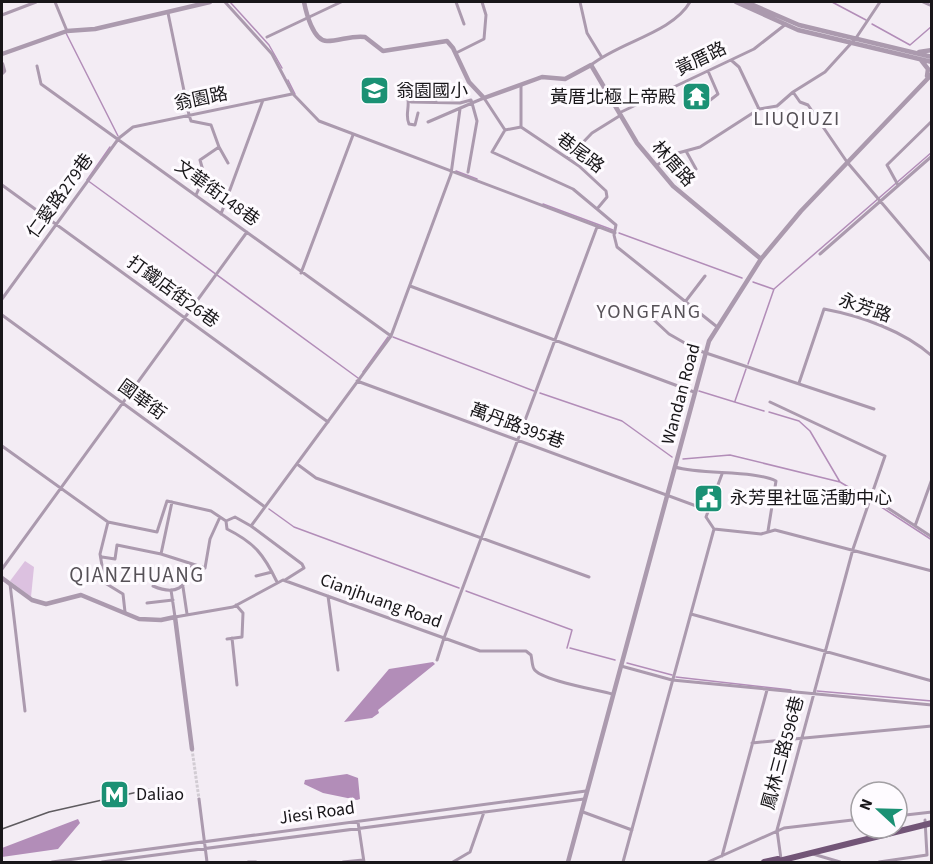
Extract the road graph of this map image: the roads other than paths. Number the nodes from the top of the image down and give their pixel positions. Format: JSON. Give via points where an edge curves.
{"nodes":[{"id":1,"x":36,"y":2,"type":"edge"},
{"id":2,"x":55,"y":2,"type":"edge"},
{"id":3,"x":210,"y":2,"type":"edge"},
{"id":4,"x":225,"y":2,"type":"edge"},
{"id":5,"x":304,"y":2,"type":"edge"},
{"id":6,"x":341,"y":2,"type":"edge"},
{"id":7,"x":456,"y":2,"type":"edge"},
{"id":8,"x":482,"y":2,"type":"edge"},
{"id":9,"x":580,"y":2,"type":"edge"},
{"id":10,"x":690,"y":2,"type":"edge"},
{"id":11,"x":736,"y":2,"type":"edge"},
{"id":12,"x":746,"y":2,"type":"edge"},
{"id":13,"x":880,"y":2,"type":"edge"},
{"id":14,"x":923,"y":2,"type":"edge"},
{"id":15,"x":932,"y":6,"type":"edge"},
{"id":16,"x":168,"y":11,"type":"junction"},
{"id":17,"x":2,"y":15,"type":"edge"},
{"id":18,"x":307,"y":16,"type":"junction"},
{"id":19,"x":787,"y":22,"type":"junction"},
{"id":20,"x":464,"y":24,"type":"dead end"},
{"id":21,"x":66,"y":32,"type":"junction"},
{"id":22,"x":267,"y":37,"type":"dead end"},
{"id":23,"x":854,"y":40,"type":"junction"},
{"id":24,"x":932,"y":50,"type":"edge"},
{"id":25,"x":456,"y":53,"type":"junction"},
{"id":26,"x":2,"y":54,"type":"edge"},
{"id":27,"x":916,"y":55,"type":"junction"},
{"id":28,"x":601,"y":56,"type":"junction"},
{"id":29,"x":932,"y":57,"type":"edge"},
{"id":30,"x":731,"y":60,"type":"junction"},
{"id":31,"x":932,"y":62,"type":"edge"},
{"id":32,"x":2,"y":64,"type":"edge"},
{"id":33,"x":591,"y":65,"type":"junction"},
{"id":34,"x":37,"y":66,"type":"dead end"},
{"id":35,"x":708,"y":71,"type":"junction"},
{"id":36,"x":2,"y":73,"type":"edge"},
{"id":37,"x":932,"y":74,"type":"edge"},
{"id":38,"x":925,"y":80,"type":"junction"},
{"id":39,"x":431,"y":83,"type":"dead end"},
{"id":40,"x":521,"y":86,"type":"junction"},
{"id":41,"x":406,"y":89,"type":"dead end"},
{"id":42,"x":793,"y":92,"type":"junction"},
{"id":43,"x":293,"y":94,"type":"junction"},
{"id":44,"x":484,"y":98,"type":"junction"},
{"id":45,"x":263,"y":100,"type":"junction"},
{"id":46,"x":709,"y":101,"type":"dead end"},
{"id":47,"x":411,"y":102,"type":"junction"},
{"id":48,"x":436,"y":102,"type":"junction"},
{"id":49,"x":472,"y":104,"type":"junction"},
{"id":50,"x":460,"y":109,"type":"junction"},
{"id":51,"x":759,"y":109,"type":"junction"},
{"id":52,"x":418,"y":113,"type":"dead end"},
{"id":53,"x":620,"y":114,"type":"junction"},
{"id":54,"x":189,"y":115,"type":"junction"},
{"id":55,"x":932,"y":121,"type":"edge"},
{"id":56,"x":428,"y":122,"type":"dead end"},
{"id":57,"x":521,"y":127,"type":"junction"},
{"id":58,"x":505,"y":130,"type":"junction"},
{"id":59,"x":353,"y":135,"type":"junction"},
{"id":60,"x":118,"y":137,"type":"junction"},
{"id":61,"x":219,"y":147,"type":"junction"},
{"id":62,"x":686,"y":151,"type":"junction"},
{"id":63,"x":676,"y":154,"type":"junction"},
{"id":64,"x":932,"y":156,"type":"edge"},
{"id":65,"x":568,"y":158,"type":"junction"},
{"id":66,"x":847,"y":162,"type":"junction"},
{"id":67,"x":228,"y":163,"type":"dead end"},
{"id":68,"x":657,"y":165,"type":"junction"},
{"id":69,"x":696,"y":169,"type":"dead end"},
{"id":70,"x":451,"y":172,"type":"junction"},
{"id":71,"x":468,"y":172,"type":"dead end"},
{"id":72,"x":689,"y":175,"type":"dead end"},
{"id":73,"x":897,"y":184,"type":"junction"},
{"id":74,"x":2,"y":185,"type":"edge"},
{"id":75,"x":196,"y":195,"type":"junction"},
{"id":76,"x":879,"y":200,"type":"junction"},
{"id":77,"x":597,"y":209,"type":"junction"},
{"id":78,"x":221,"y":214,"type":"junction"},
{"id":79,"x":55,"y":224,"type":"junction"},
{"id":80,"x":597,"y":227,"type":"junction"},
{"id":81,"x":247,"y":232,"type":"junction"},
{"id":82,"x":615,"y":233,"type":"junction"},
{"id":83,"x":820,"y":254,"type":"dead end"},
{"id":84,"x":761,"y":259,"type":"junction"},
{"id":85,"x":932,"y":262,"type":"edge"},
{"id":86,"x":301,"y":273,"type":"junction"},
{"id":87,"x":705,"y":276,"type":"dead end"},
{"id":88,"x":410,"y":286,"type":"junction"},
{"id":89,"x":2,"y":299,"type":"edge"},
{"id":90,"x":685,"y":302,"type":"junction"},
{"id":91,"x":639,"y":306,"type":"dead end"},
{"id":92,"x":2,"y":315,"type":"edge"},
{"id":93,"x":184,"y":317,"type":"junction"},
{"id":94,"x":716,"y":326,"type":"junction"},
{"id":95,"x":390,"y":337,"type":"junction"},
{"id":96,"x":555,"y":342,"type":"junction"},
{"id":97,"x":705,"y":353,"type":"junction"},
{"id":98,"x":932,"y":356,"type":"edge"},
{"id":99,"x":357,"y":381,"type":"junction"},
{"id":100,"x":798,"y":383,"type":"junction"},
{"id":101,"x":694,"y":392,"type":"junction"},
{"id":102,"x":123,"y":402,"type":"junction"},
{"id":103,"x":771,"y":402,"type":"dead end"},
{"id":104,"x":874,"y":409,"type":"dead end"},
{"id":105,"x":328,"y":422,"type":"junction"},
{"id":106,"x":518,"y":441,"type":"junction"},
{"id":107,"x":2,"y":446,"type":"edge"},
{"id":108,"x":297,"y":464,"type":"junction"},
{"id":109,"x":675,"y":467,"type":"junction"},
{"id":110,"x":722,"y":474,"type":"junction"},
{"id":111,"x":932,"y":479,"type":"edge"},
{"id":112,"x":59,"y":488,"type":"junction"},
{"id":113,"x":666,"y":496,"type":"junction"},
{"id":114,"x":871,"y":497,"type":"junction"},
{"id":115,"x":172,"y":502,"type":"junction"},
{"id":116,"x":266,"y":507,"type":"junction"},
{"id":117,"x":707,"y":510,"type":"junction"},
{"id":118,"x":220,"y":517,"type":"junction"},
{"id":119,"x":226,"y":521,"type":"junction"},
{"id":120,"x":108,"y":522,"type":"junction"},
{"id":121,"x":251,"y":526,"type":"junction"},
{"id":122,"x":915,"y":526,"type":"junction"},
{"id":123,"x":714,"y":529,"type":"junction"},
{"id":124,"x":768,"y":531,"type":"junction"},
{"id":125,"x":932,"y":537,"type":"edge"},
{"id":126,"x":482,"y":539,"type":"junction"},
{"id":127,"x":853,"y":549,"type":"junction"},
{"id":128,"x":161,"y":554,"type":"junction"},
{"id":129,"x":102,"y":557,"type":"junction"},
{"id":130,"x":192,"y":565,"type":"junction"},
{"id":131,"x":2,"y":569,"type":"edge"},
{"id":132,"x":932,"y":571,"type":"edge"},
{"id":133,"x":272,"y":572,"type":"junction"},
{"id":134,"x":256,"y":576,"type":"dead end"},
{"id":135,"x":589,"y":577,"type":"dead end"},
{"id":136,"x":2,"y":578,"type":"edge"},
{"id":137,"x":283,"y":580,"type":"junction"},
{"id":138,"x":278,"y":582,"type":"junction"},
{"id":139,"x":10,"y":584,"type":"junction"},
{"id":140,"x":153,"y":586,"type":"dead end"},
{"id":141,"x":183,"y":586,"type":"junction"},
{"id":142,"x":171,"y":590,"type":"junction"},
{"id":143,"x":328,"y":596,"type":"junction"},
{"id":144,"x":173,"y":600,"type":"junction"},
{"id":145,"x":147,"y":603,"type":"dead end"},
{"id":146,"x":236,"y":605,"type":"junction"},
{"id":147,"x":187,"y":614,"type":"junction"},
{"id":148,"x":691,"y":614,"type":"junction"},
{"id":149,"x":125,"y":615,"type":"junction"},
{"id":150,"x":175,"y":616,"type":"junction"},
{"id":151,"x":232,"y":638,"type":"junction"},
{"id":152,"x":226,"y":639,"type":"dead end"},
{"id":153,"x":444,"y":639,"type":"junction"},
{"id":154,"x":824,"y":651,"type":"junction"},
{"id":155,"x":437,"y":660,"type":"dead end"},
{"id":156,"x":619,"y":666,"type":"junction"},
{"id":157,"x":338,"y":670,"type":"dead end"},
{"id":158,"x":672,"y":680,"type":"junction"},
{"id":159,"x":932,"y":681,"type":"edge"},
{"id":160,"x":237,"y":685,"type":"dead end"},
{"id":161,"x":767,"y":689,"type":"junction"},
{"id":162,"x":612,"y":694,"type":"junction"},
{"id":163,"x":812,"y":694,"type":"junction"},
{"id":164,"x":932,"y":705,"type":"edge"},
{"id":165,"x":25,"y":711,"type":"dead end"},
{"id":166,"x":932,"y":726,"type":"edge"},
{"id":167,"x":801,"y":738,"type":"junction"},
{"id":168,"x":753,"y":743,"type":"junction"},
{"id":169,"x":192,"y":750,"type":"tunnel mouth"},
{"id":170,"x":586,"y":791,"type":"junction"},
{"id":171,"x":199,"y":799,"type":"tunnel mouth"},
{"id":172,"x":584,"y":799,"type":"junction"},
{"id":173,"x":581,"y":811,"type":"junction"},
{"id":174,"x":484,"y":812,"type":"junction"},
{"id":175,"x":932,"y":812,"type":"edge"},
{"id":176,"x":909,"y":815,"type":"edge"},
{"id":177,"x":849,"y":821,"type":"edge"},
{"id":178,"x":358,"y":822,"type":"junction"},
{"id":179,"x":929,"y":822,"type":"edge"},
{"id":180,"x":909,"y":826,"type":"edge"},
{"id":181,"x":360,"y":829,"type":"junction"},
{"id":182,"x":632,"y":830,"type":"junction"},
{"id":183,"x":777,"y":830,"type":"junction"},
{"id":184,"x":855,"y":840,"type":"edge"},
{"id":185,"x":204,"y":842,"type":"junction"},
{"id":186,"x":205,"y":849,"type":"junction"},
{"id":187,"x":813,"y":852,"type":"junction"},
{"id":188,"x":722,"y":856,"type":"junction"},
{"id":189,"x":783,"y":860,"type":"edge"},
{"id":190,"x":363,"y":861,"type":"edge"},
{"id":191,"x":52,"y":862,"type":"edge"},
{"id":192,"x":102,"y":862,"type":"edge"},
{"id":193,"x":207,"y":862,"type":"edge"},
{"id":194,"x":248,"y":862,"type":"edge"},
{"id":195,"x":255,"y":862,"type":"edge"},
{"id":196,"x":345,"y":862,"type":"edge"},
{"id":197,"x":453,"y":862,"type":"edge"},
{"id":198,"x":568,"y":862,"type":"edge"},
{"id":199,"x":623,"y":862,"type":"edge"},
{"id":200,"x":708,"y":862,"type":"edge"},
{"id":201,"x":764,"y":862,"type":"edge"},
{"id":202,"x":840,"y":862,"type":"edge"},
{"id":203,"x":879,"y":862,"type":"edge"}],
"edges":[{"from":1,"to":17,"type":"street"},
{"from":2,"to":21,"type":"street"},
{"from":3,"to":16,"type":"street"},
{"from":4,"to":43,"type":"street","via":[[272,54]]},
{"from":5,"to":18,"type":"street"},
{"from":6,"to":18,"type":"street"},
{"from":7,"to":20,"type":"street"},
{"from":8,"to":25,"type":"street","via":[[486,15],[484,39]]},
{"from":9,"to":28,"type":"street","via":[[587,33]]},
{"from":10,"to":28,"type":"street","via":[[684,12],[637,42]]},
{"from":11,"to":19,"type":"street"},
{"from":12,"to":19,"type":"street"},
{"from":13,"to":23,"type":"street"},
{"from":14,"to":15,"type":"street"},
{"from":16,"to":21,"type":"street"},
{"from":16,"to":54,"type":"street"},
{"from":18,"to":22,"type":"street"},
{"from":18,"to":25,"type":"street","via":[[321,39],[327,41],[361,36],[383,51],[444,41]]},
{"from":19,"to":23,"type":"street","via":[[798,30]]},
{"from":19,"to":30,"type":"street","name":"黃厝路","via":[[765,42]]},
{"from":21,"to":26,"type":"street"},
{"from":23,"to":27,"type":"street"},
{"from":23,"to":42,"type":"street","via":[[825,72]]},
{"from":24,"to":27,"type":"street"},
{"from":25,"to":44,"type":"street","via":[[469,82]]},
{"from":27,"to":29,"type":"street"},
{"from":27,"to":31,"type":"street"},
{"from":27,"to":38,"type":"street","via":[[928,69]]},
{"from":28,"to":33,"type":"street"},
{"from":30,"to":35,"type":"street","name":"黃厝路"},
{"from":30,"to":51,"type":"street","via":[[739,67]]},
{"from":32,"to":36,"type":"street"},
{"from":33,"to":40,"type":"street","via":[[565,79],[542,77]]},
{"from":33,"to":53,"type":"street","name":"林厝路"},
{"from":34,"to":60,"type":"street","name":"文華街148巷","via":[[41,84]]},
{"from":35,"to":46,"type":"street","via":[[718,94]]},
{"from":35,"to":53,"type":"street","name":"黃厝路"},
{"from":37,"to":38,"type":"street","name":"Wandan Road"},
{"from":38,"to":66,"type":"street","name":"Wandan Road"},
{"from":39,"to":48,"type":"street"},
{"from":40,"to":44,"type":"street"},
{"from":40,"to":57,"type":"street"},
{"from":41,"to":47,"type":"street"},
{"from":42,"to":51,"type":"street","via":[[777,106]]},
{"from":42,"to":66,"type":"street","via":[[808,105]]},
{"from":43,"to":45,"type":"street","name":"翁園路"},
{"from":43,"to":59,"type":"street","via":[[319,121]]},
{"from":44,"to":49,"type":"street"},
{"from":44,"to":58,"type":"street"},
{"from":45,"to":54,"type":"street","name":"翁園路"},
{"from":45,"to":78,"type":"street"},
{"from":47,"to":48,"type":"street"},
{"from":47,"to":52,"type":"street","via":[[406,119],[409,124],[415,125]]},
{"from":48,"to":49,"type":"street","via":[[471,100]]},
{"from":49,"to":50,"type":"street"},
{"from":49,"to":71,"type":"street","via":[[477,121]]},
{"from":50,"to":56,"type":"street"},
{"from":50,"to":70,"type":"street"},
{"from":51,"to":62,"type":"street","via":[[700,147]]},
{"from":53,"to":65,"type":"street","name":"黃厝路","via":[[592,133]]},
{"from":53,"to":68,"type":"street","name":"林厝路","via":[[644,153]]},
{"from":54,"to":60,"type":"street","name":"翁園路","via":[[133,127]]},
{"from":54,"to":61,"type":"street","via":[[191,122],[212,125]]},
{"from":55,"to":73,"type":"street","via":[[887,165]]},
{"from":57,"to":58,"type":"street"},
{"from":57,"to":65,"type":"street","name":"巷尾路"},
{"from":58,"to":77,"type":"street","via":[[492,152],[577,191]]},
{"from":59,"to":70,"type":"street"},
{"from":59,"to":86,"type":"street"},
{"from":60,"to":75,"type":"street","name":"文華街148巷"},
{"from":60,"to":79,"type":"street","name":"仁愛路279巷"},
{"from":61,"to":67,"type":"street"},
{"from":61,"to":75,"type":"street","via":[[200,160],[206,181]]},
{"from":62,"to":63,"type":"street"},
{"from":62,"to":69,"type":"street"},
{"from":63,"to":68,"type":"street"},
{"from":63,"to":72,"type":"street"},
{"from":64,"to":73,"type":"street"},
{"from":65,"to":77,"type":"street","name":"巷尾路","via":[[606,191],[607,197]]},
{"from":66,"to":76,"type":"street"},
{"from":66,"to":84,"type":"street","name":"Wandan Road"},
{"from":68,"to":84,"type":"street","name":"林厝路","via":[[679,193]]},
{"from":70,"to":80,"type":"street"},
{"from":70,"to":88,"type":"street"},
{"from":73,"to":76,"type":"street"},
{"from":74,"to":79,"type":"street","name":"打鐵店街26巷"},
{"from":75,"to":78,"type":"street","name":"文華街148巷"},
{"from":76,"to":83,"type":"street"},
{"from":76,"to":85,"type":"street"},
{"from":77,"to":82,"type":"street","via":[[615,224]]},
{"from":78,"to":81,"type":"street","name":"文華街148巷"},
{"from":79,"to":89,"type":"street","name":"仁愛路279巷"},
{"from":79,"to":93,"type":"street","name":"打鐵店街26巷"},
{"from":80,"to":82,"type":"street"},
{"from":80,"to":96,"type":"street","name":"Cianjhuang Road"},
{"from":81,"to":86,"type":"street","name":"文華街148巷"},
{"from":81,"to":93,"type":"street"},
{"from":82,"to":90,"type":"street","via":[[617,247]]},
{"from":84,"to":94,"type":"street","name":"Wandan Road"},
{"from":86,"to":95,"type":"street","name":"文華街148巷"},
{"from":87,"to":90,"type":"street"},
{"from":88,"to":95,"type":"street"},
{"from":88,"to":96,"type":"street"},
{"from":90,"to":94,"type":"street"},
{"from":91,"to":97,"type":"street","via":[[669,334]]},
{"from":92,"to":102,"type":"street","name":"國華街"},
{"from":93,"to":102,"type":"street"},
{"from":93,"to":105,"type":"street","name":"打鐵店街26巷"},
{"from":94,"to":97,"type":"street","name":"Wandan Road"},
{"from":95,"to":99,"type":"street"},
{"from":96,"to":101,"type":"street"},
{"from":96,"to":106,"type":"street","name":"Cianjhuang Road"},
{"from":97,"to":100,"type":"street"},
{"from":97,"to":101,"type":"street","name":"Wandan Road"},
{"from":98,"to":100,"type":"street","name":"永芳路","via":[[900,334],[824,309]]},
{"from":99,"to":105,"type":"street"},
{"from":99,"to":106,"type":"street","name":"萬丹路395巷"},
{"from":100,"to":104,"type":"street"},
{"from":101,"to":109,"type":"street","name":"Wandan Road"},
{"from":102,"to":112,"type":"street"},
{"from":102,"to":116,"type":"street","name":"國華街"},
{"from":103,"to":114,"type":"street","via":[[884,455]]},
{"from":105,"to":108,"type":"street"},
{"from":106,"to":113,"type":"street","name":"萬丹路395巷"},
{"from":106,"to":126,"type":"street","name":"Cianjhuang Road"},
{"from":107,"to":112,"type":"street"},
{"from":108,"to":116,"type":"street"},
{"from":108,"to":126,"type":"street","via":[[316,478]]},
{"from":109,"to":110,"type":"street"},
{"from":109,"to":113,"type":"street","name":"Wandan Road"},
{"from":110,"to":117,"type":"street"},
{"from":110,"to":124,"type":"street","via":[[776,481]]},
{"from":111,"to":122,"type":"street"},
{"from":112,"to":120,"type":"street"},
{"from":112,"to":131,"type":"street"},
{"from":113,"to":117,"type":"street","name":"萬丹路395巷"},
{"from":113,"to":156,"type":"street","name":"Wandan Road"},
{"from":114,"to":122,"type":"street"},
{"from":114,"to":127,"type":"street"},
{"from":115,"to":118,"type":"street"},
{"from":115,"to":120,"type":"street","via":[[164,504],[156,532]]},
{"from":115,"to":128,"type":"street"},
{"from":116,"to":121,"type":"street"},
{"from":117,"to":123,"type":"street","via":[[707,520]]},
{"from":118,"to":119,"type":"street"},
{"from":118,"to":130,"type":"street","via":[[210,539],[205,568]]},
{"from":119,"to":121,"type":"street","via":[[235,518]]},
{"from":119,"to":133,"type":"street","via":[[227,529],[266,558]]},
{"from":120,"to":129,"type":"street"},
{"from":121,"to":137,"type":"street","via":[[302,564],[302,571]]},
{"from":122,"to":125,"type":"street"},
{"from":123,"to":124,"type":"street","via":[[761,534]]},
{"from":123,"to":148,"type":"street"},
{"from":124,"to":127,"type":"street","via":[[783,531]]},
{"from":126,"to":135,"type":"street"},
{"from":126,"to":153,"type":"street","name":"Cianjhuang Road"},
{"from":127,"to":132,"type":"street"},
{"from":127,"to":154,"type":"street"},
{"from":128,"to":129,"type":"street","via":[[117,545],[115,559]]},
{"from":128,"to":130,"type":"street"},
{"from":129,"to":149,"type":"street","via":[[105,583],[123,594]]},
{"from":130,"to":141,"type":"street","via":[[188,582]]},
{"from":133,"to":134,"type":"street"},
{"from":133,"to":138,"type":"street"},
{"from":136,"to":139,"type":"street"},
{"from":137,"to":138,"type":"street"},
{"from":137,"to":143,"type":"street","name":"Cianjhuang Road"},
{"from":138,"to":146,"type":"street"},
{"from":139,"to":149,"type":"street","via":[[38,602],[51,605],[81,595]]},
{"from":139,"to":165,"type":"street"},
{"from":140,"to":142,"type":"street"},
{"from":141,"to":142,"type":"street"},
{"from":141,"to":147,"type":"street"},
{"from":142,"to":144,"type":"street"},
{"from":143,"to":153,"type":"street","name":"Cianjhuang Road"},
{"from":143,"to":157,"type":"street"},
{"from":144,"to":145,"type":"street"},
{"from":144,"to":150,"type":"street"},
{"from":146,"to":147,"type":"street"},
{"from":146,"to":151,"type":"street","via":[[243,613],[242,637]]},
{"from":147,"to":150,"type":"street"},
{"from":148,"to":154,"type":"street"},
{"from":148,"to":158,"type":"street"},
{"from":149,"to":150,"type":"street","via":[[149,620]]},
{"from":150,"to":169,"type":"street"},
{"from":151,"to":152,"type":"street"},
{"from":151,"to":160,"type":"street"},
{"from":153,"to":155,"type":"street"},
{"from":153,"to":162,"type":"street","via":[[486,652],[526,651],[537,672]]},
{"from":154,"to":159,"type":"street"},
{"from":154,"to":163,"type":"street","name":"鳳林三路596巷"},
{"from":156,"to":158,"type":"street"},
{"from":156,"to":162,"type":"street","name":"Wandan Road"},
{"from":158,"to":161,"type":"street"},
{"from":158,"to":182,"type":"street"},
{"from":161,"to":163,"type":"street"},
{"from":161,"to":168,"type":"street"},
{"from":162,"to":170,"type":"street","name":"Wandan Road"},
{"from":163,"to":164,"type":"street"},
{"from":163,"to":167,"type":"street","name":"鳳林三路596巷"},
{"from":166,"to":167,"type":"street"},
{"from":167,"to":168,"type":"street"},
{"from":167,"to":183,"type":"street","name":"鳳林三路596巷"},
{"from":168,"to":188,"type":"street"},
{"from":170,"to":172,"type":"street","name":"Wandan Road"},
{"from":170,"to":178,"type":"street","name":"Jiesi Road"},
{"from":171,"to":185,"type":"street"},
{"from":172,"to":173,"type":"street"},
{"from":172,"to":174,"type":"street","name":"Jiesi Road"},
{"from":173,"to":182,"type":"street"},
{"from":173,"to":198,"type":"street"},
{"from":174,"to":181,"type":"street","name":"Jiesi Road"},
{"from":174,"to":197,"type":"street","via":[[470,852]]},
{"from":175,"to":176,"type":"street"},
{"from":177,"to":183,"type":"street"},
{"from":178,"to":181,"type":"street"},
{"from":178,"to":185,"type":"street","name":"Jiesi Road"},
{"from":179,"to":180,"type":"main road"},
{"from":179,"to":187,"type":"main road"},
{"from":179,"to":203,"type":"street","via":[[927,855]]},
{"from":181,"to":186,"type":"street","name":"Jiesi Road"},
{"from":181,"to":190,"type":"street"},
{"from":182,"to":199,"type":"street"},
{"from":183,"to":188,"type":"street"},
{"from":183,"to":189,"type":"street","name":"鳳林三路596巷"},
{"from":184,"to":187,"type":"main road"},
{"from":185,"to":186,"type":"street"},
{"from":185,"to":191,"type":"street","name":"Jiesi Road"},
{"from":186,"to":192,"type":"street","name":"Jiesi Road"},
{"from":186,"to":193,"type":"street"},
{"from":187,"to":189,"type":"main road"},
{"from":187,"to":202,"type":"street"},
{"from":188,"to":200,"type":"street"},
{"from":189,"to":201,"type":"main road"},
{"from":190,"to":196,"type":"street"},
{"from":194,"to":195,"type":"street"}]}
